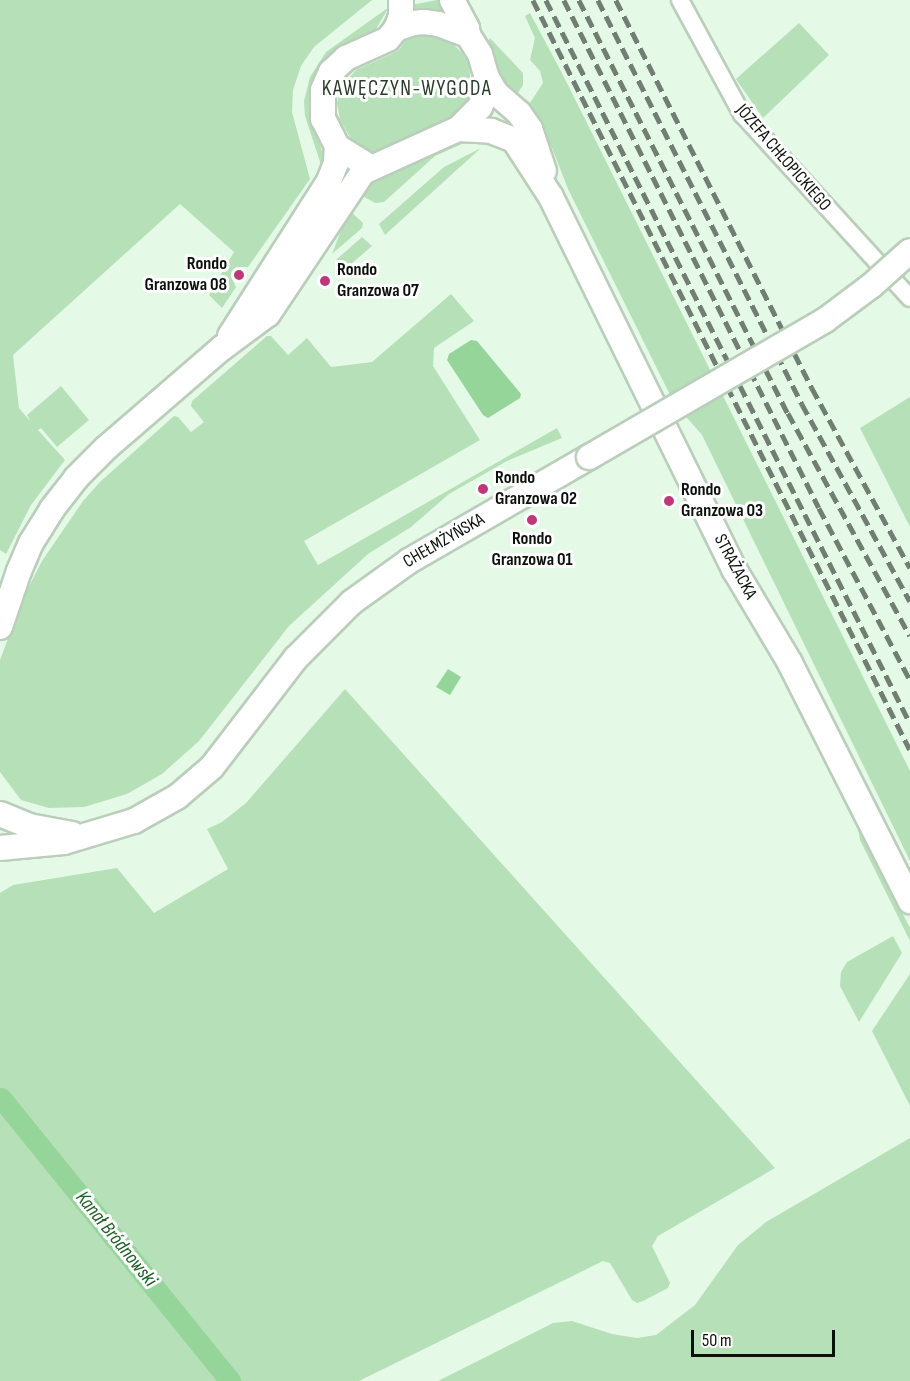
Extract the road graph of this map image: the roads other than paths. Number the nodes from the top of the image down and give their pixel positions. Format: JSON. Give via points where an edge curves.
{"nodes":[{"id":1,"x":401,"y":0,"type":"edge"},
{"id":2,"x":452,"y":0,"type":"edge"},
{"id":3,"x":680,"y":0,"type":"edge"},
{"id":4,"x":396,"y":29,"type":"junction"},
{"id":5,"x":468,"y":35,"type":"junction"},
{"id":6,"x":490,"y":85,"type":"junction"},
{"id":7,"x":458,"y":129,"type":"junction"},
{"id":8,"x":337,"y":146,"type":"junction"},
{"id":9,"x":370,"y":167,"type":"junction"},
{"id":10,"x":551,"y":197,"type":"junction"},
{"id":11,"x":910,"y":251,"type":"edge"},
{"id":12,"x":910,"y":298,"type":"edge"},
{"id":13,"x":222,"y":348,"type":"junction"},
{"id":14,"x":0,"y":627,"type":"edge"},
{"id":15,"x":0,"y":814,"type":"edge"},
{"id":16,"x":80,"y":836,"type":"junction"},
{"id":17,"x":0,"y":848,"type":"edge"},
{"id":18,"x":910,"y":901,"type":"edge"}],
"edges":[{"from":1,"to":4,"type":"street"},
{"from":2,"to":5,"type":"street"},
{"from":3,"to":12,"type":"street","name":"JÓZEFA CHŁOPICKIEGO","via":[[742,114]]},
{"from":4,"to":5,"type":"street","via":[[413,23],[431,23]]},
{"from":4,"to":8,"type":"street","via":[[388,39],[342,62],[325,84],[321,97],[323,119]]},
{"from":5,"to":6,"type":"street","via":[[480,54]]},
{"from":6,"to":7,"type":"street","via":[[480,107]]},
{"from":6,"to":10,"type":"street","name":"STRAŻACKA","via":[[530,129]]},
{"from":7,"to":9,"type":"street"},
{"from":7,"to":10,"type":"street","name":"STRAŻACKA","via":[[491,131],[514,140]]},
{"from":8,"to":9,"type":"street"},
{"from":8,"to":13,"type":"street","via":[[329,182]]},
{"from":9,"to":13,"type":"street","via":[[356,181],[268,314]]},
{"from":10,"to":18,"type":"street","name":"STRAŻACKA","via":[[734,568],[790,663]]},
{"from":11,"to":16,"type":"street","name":"CHEŁMŻYŃSKA","bridge":true,"via":[[824,321],[409,561],[352,602],[302,651],[212,767],[177,798],[134,821]]},
{"from":13,"to":14,"type":"street","via":[[106,448],[68,487],[28,550]]},
{"from":15,"to":16,"type":"street","name":"CHEŁMŻYŃSKA","via":[[29,826]]},
{"from":16,"to":17,"type":"street","name":"CHEŁMŻYŃSKA","via":[[57,844]]}]}
